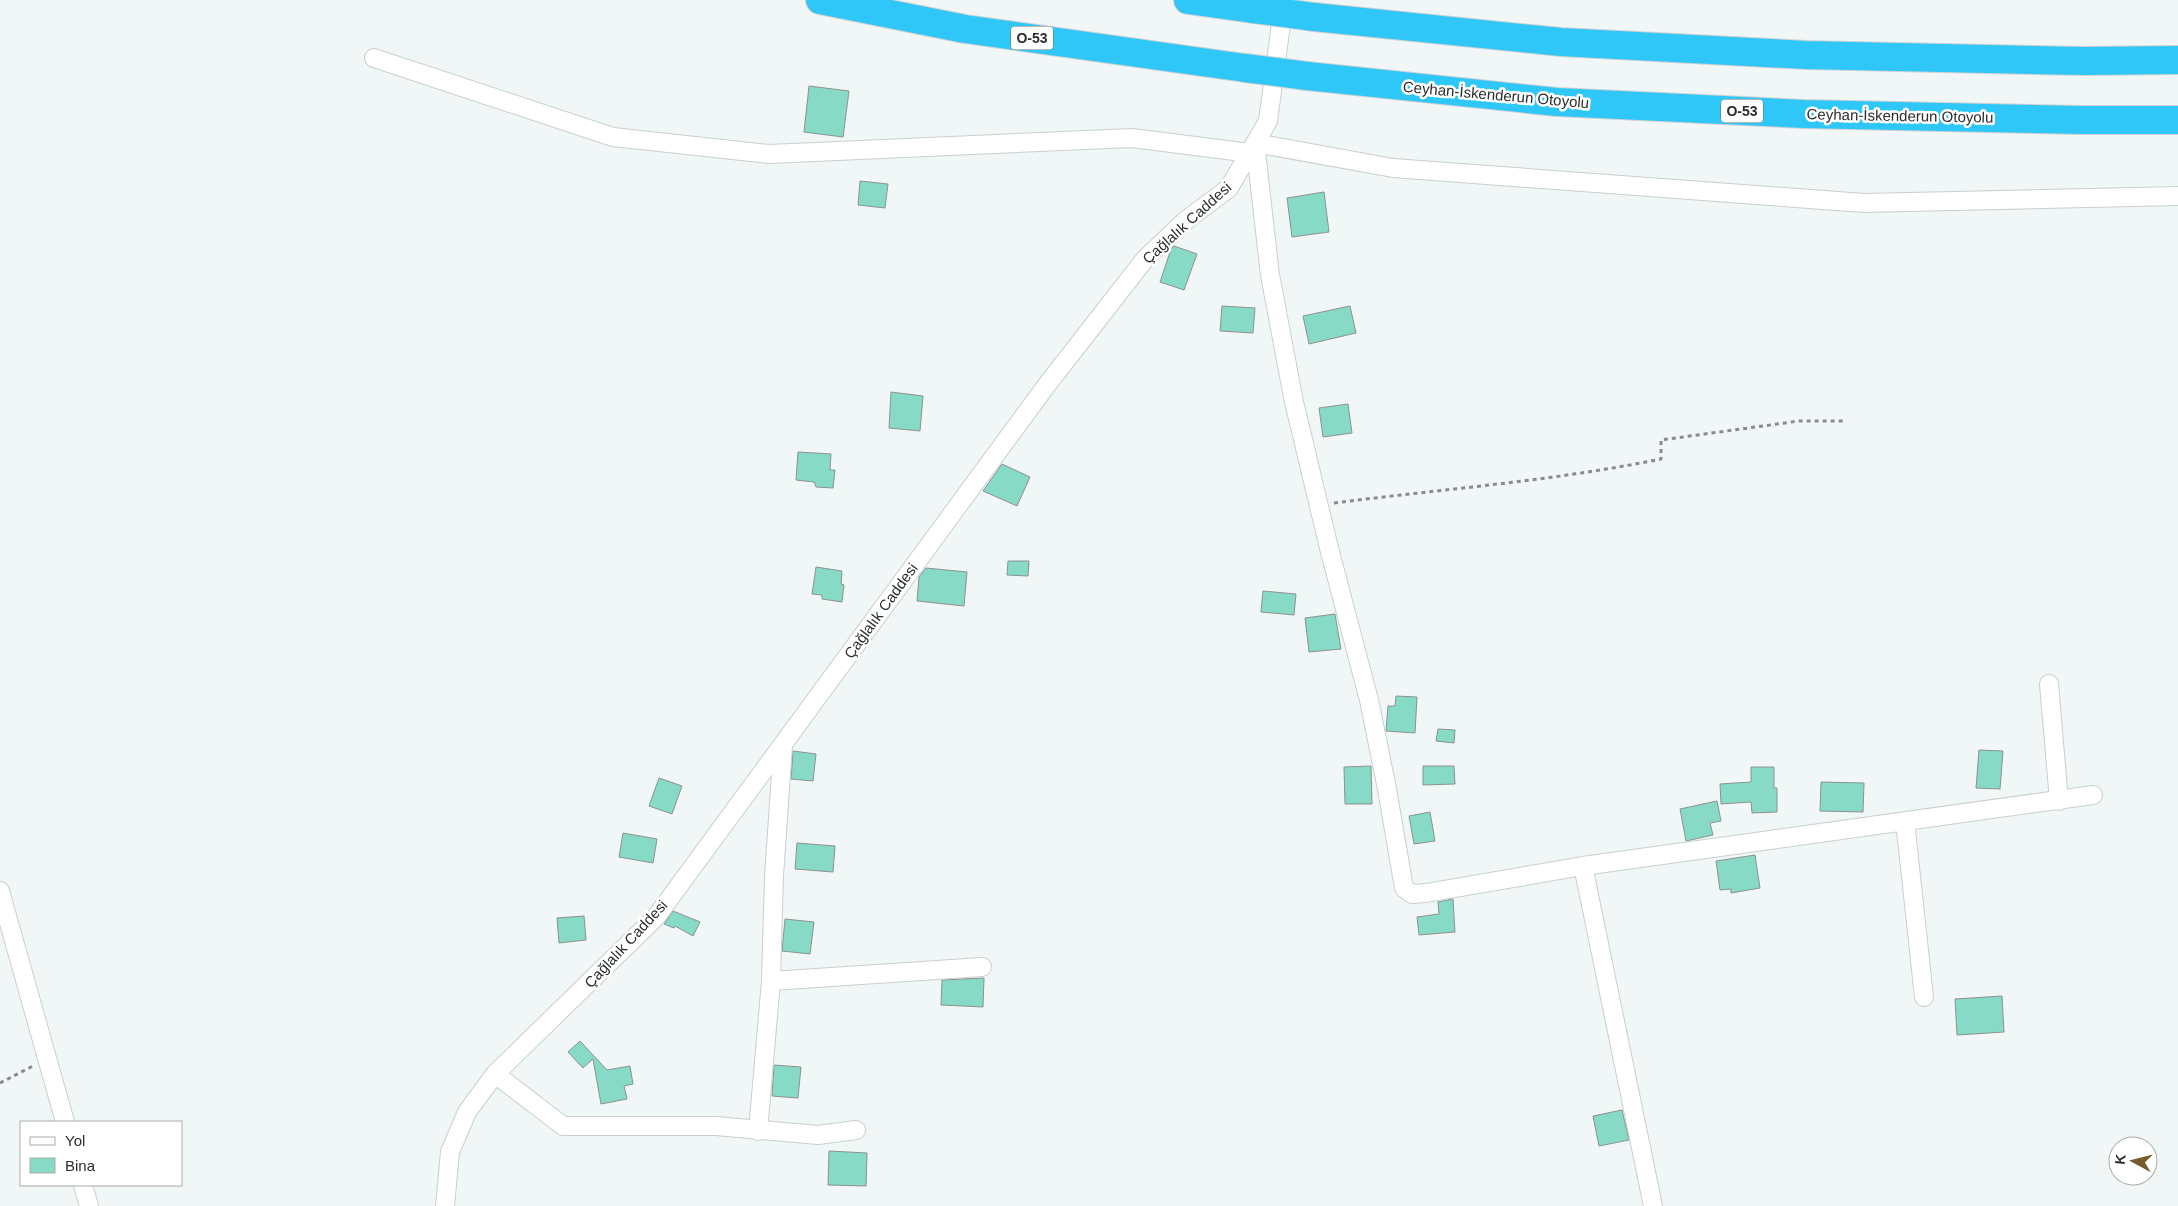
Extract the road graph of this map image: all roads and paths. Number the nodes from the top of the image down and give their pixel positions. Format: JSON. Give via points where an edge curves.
{"nodes":[{"id":1,"x":820,"y":0,"type":"edge"},
{"id":2,"x":1188,"y":0,"type":"edge"},
{"id":3,"x":1284,"y":0,"type":"edge"},
{"id":4,"x":374,"y":58,"type":"dead end"},
{"id":5,"x":2178,"y":60,"type":"edge"},
{"id":6,"x":2178,"y":120,"type":"edge"},
{"id":7,"x":1252,"y":148,"type":"junction"},
{"id":8,"x":2178,"y":196,"type":"edge"},
{"id":9,"x":1845,"y":421,"type":"dead end"},
{"id":10,"x":1319,"y":505,"type":"junction"},
{"id":11,"x":2049,"y":684,"type":"dead end"},
{"id":12,"x":783,"y":744,"type":"junction"},
{"id":13,"x":2092,"y":795,"type":"dead end"},
{"id":14,"x":2059,"y":801,"type":"junction"},
{"id":15,"x":1905,"y":821,"type":"junction"},
{"id":16,"x":1583,"y":866,"type":"junction"},
{"id":17,"x":0,"y":891,"type":"edge"},
{"id":18,"x":982,"y":967,"type":"dead end"},
{"id":19,"x":771,"y":981,"type":"junction"},
{"id":20,"x":1924,"y":998,"type":"dead end"},
{"id":21,"x":47,"y":1058,"type":"junction"},
{"id":22,"x":495,"y":1074,"type":"junction"},
{"id":23,"x":0,"y":1083,"type":"edge"},
{"id":24,"x":65,"y":1121,"type":"edge"},
{"id":25,"x":856,"y":1130,"type":"dead end"},
{"id":26,"x":758,"y":1131,"type":"junction"},
{"id":27,"x":83,"y":1186,"type":"edge"},
{"id":28,"x":89,"y":1206,"type":"edge"},
{"id":29,"x":445,"y":1206,"type":"edge"},
{"id":30,"x":1653,"y":1206,"type":"edge"}],
"edges":[{"from":1,"to":6,"type":"highway","name":"Ceyhan-İskenderun Otoyolu","number":"O-53","bridge":true,"via":[[965,29],[1245,68],[1557,102],[1804,114]]},
{"from":2,"to":5,"type":"highway","bridge":true,"via":[[1314,17],[1562,42],[1806,55]]},
{"from":3,"to":7,"type":"street","name":"Çağlalık Caddesi","via":[[1268,121]]},
{"from":4,"to":7,"type":"street","via":[[612,137],[700,147],[769,154],[1132,138]]},
{"from":7,"to":8,"type":"street","via":[[1393,168],[1864,203]]},
{"from":7,"to":10,"type":"street","via":[[1270,275],[1294,402]]},
{"from":7,"to":12,"type":"street","name":"Çağlalık Caddesi","via":[[1230,188],[1184,221],[1145,259],[1046,386]]},
{"from":9,"to":10,"type":"path","via":[[1799,421],[1661,440],[1661,459],[1542,480]]},
{"from":10,"to":16,"type":"street","via":[[1369,700],[1404,888],[1412,894],[1426,894]]},
{"from":11,"to":14,"type":"street"},
{"from":12,"to":19,"type":"street"},
{"from":12,"to":22,"type":"street","name":"Çağlalık Caddesi","via":[[656,917]]},
{"from":13,"to":14,"type":"street"},
{"from":14,"to":15,"type":"street"},
{"from":15,"to":16,"type":"street"},
{"from":15,"to":20,"type":"street"},
{"from":16,"to":30,"type":"street"},
{"from":17,"to":21,"type":"street"},
{"from":18,"to":19,"type":"street"},
{"from":19,"to":26,"type":"street"},
{"from":21,"to":23,"type":"path"},
{"from":21,"to":24,"type":"street"},
{"from":22,"to":26,"type":"street","via":[[563,1126],[716,1126]]},
{"from":22,"to":29,"type":"street","name":"Çağlalık Caddesi","via":[[467,1112],[450,1152]]},
{"from":25,"to":26,"type":"street","via":[[818,1135]]},
{"from":27,"to":28,"type":"street"}]}
